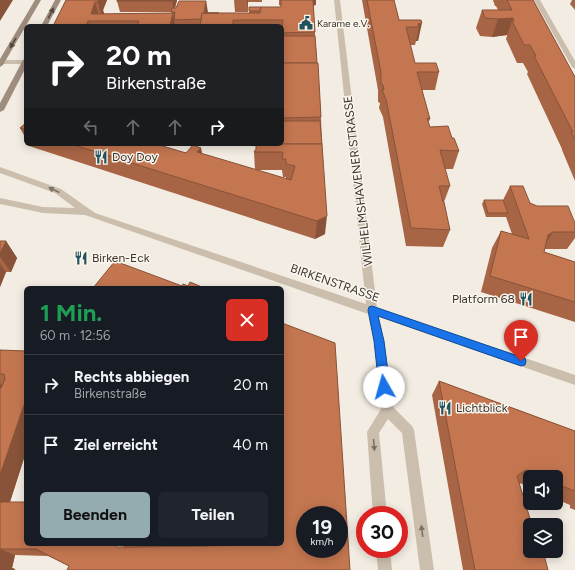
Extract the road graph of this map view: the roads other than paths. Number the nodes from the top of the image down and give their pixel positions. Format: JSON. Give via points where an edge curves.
{"nodes":[{"id":1,"x":38,"y":0,"type":"edge"},
{"id":2,"x":58,"y":0,"type":"edge"},
{"id":3,"x":337,"y":0,"type":"edge"},
{"id":4,"x":538,"y":0,"type":"edge"},
{"id":5,"x":24,"y":24,"type":"edge"},
{"id":6,"x":24,"y":24,"type":"edge"},
{"id":7,"x":45,"y":24,"type":"edge"},
{"id":8,"x":24,"y":61,"type":"edge"},
{"id":9,"x":1,"y":64,"type":"edge"},
{"id":10,"x":24,"y":65,"type":"edge"},
{"id":11,"x":575,"y":67,"type":"edge"},
{"id":12,"x":0,"y":110,"type":"edge"},
{"id":13,"x":0,"y":170,"type":"edge"},
{"id":14,"x":0,"y":201,"type":"edge"},
{"id":15,"x":10,"y":203,"type":"junction"},
{"id":16,"x":0,"y":209,"type":"edge"},
{"id":17,"x":86,"y":212,"type":"junction"},
{"id":18,"x":372,"y":310,"type":"junction"},
{"id":19,"x":575,"y":380,"type":"edge"},
{"id":20,"x":387,"y":410,"type":"junction"},
{"id":21,"x":379,"y":506,"type":"edge"},
{"id":22,"x":384,"y":558,"type":"edge"},
{"id":23,"x":385,"y":570,"type":"edge"},
{"id":24,"x":427,"y":570,"type":"edge"}],
"edges":[{"from":1,"to":5,"type":"main road","one_way":true},
{"from":7,"to":2,"type":"main road","one_way":true},
{"from":3,"to":18,"type":"street","name":"WILHELMSHAVENER STRASSE"},
{"from":4,"to":11,"type":"street"},
{"from":6,"to":9,"type":"main road","one_way":true},
{"from":8,"to":9,"type":"street"},
{"from":10,"to":12,"type":"main road"},
{"from":17,"to":13,"type":"street","name":"BIRKENSTRASSE","one_way":true,"via":[[58,191]]},
{"from":14,"to":15,"type":"street","name":"BIRKENSTRASSE"},
{"from":15,"to":16,"type":"street"},
{"from":15,"to":17,"type":"street","name":"BIRKENSTRASSE","via":[[43,210]]},
{"from":17,"to":18,"type":"street","name":"BIRKENSTRASSE"},
{"from":18,"to":19,"type":"street","name":"BIRKENSTRASSE"},
{"from":18,"to":20,"type":"street","name":"WILHELMSHAVENER STRASSE","via":[[379,341]]},
{"from":20,"to":21,"type":"street","one_way":true,"via":[[373,432]]},
{"from":24,"to":20,"type":"street","one_way":true,"via":[[408,430]]},
{"from":22,"to":23,"type":"street"}]}
